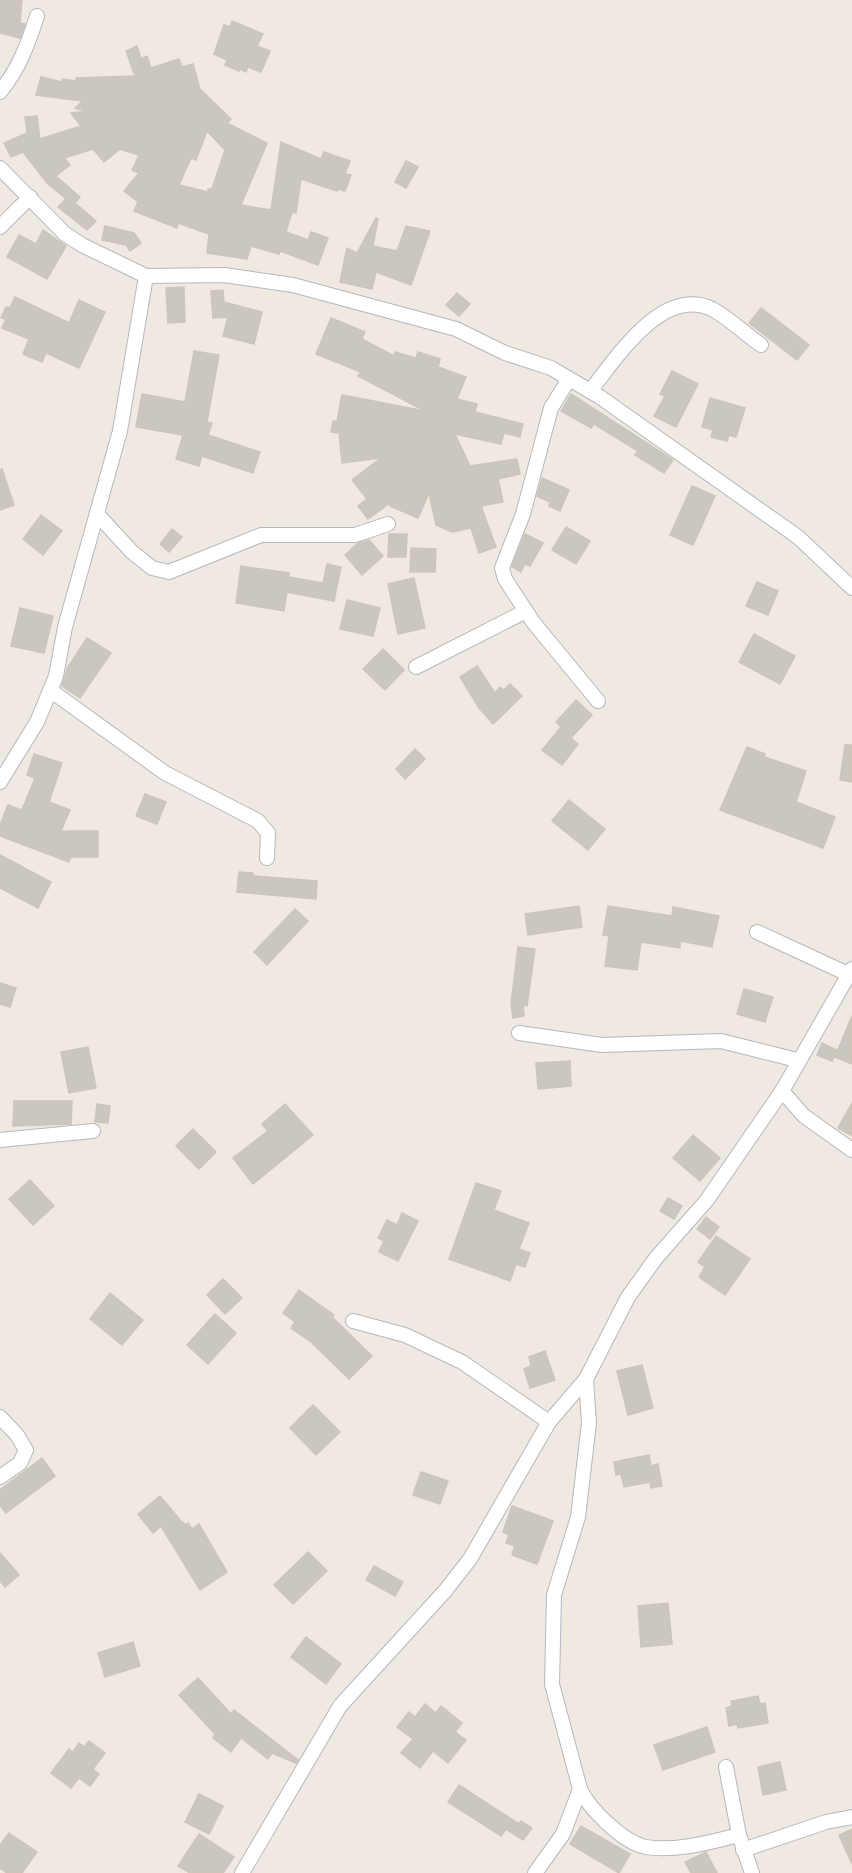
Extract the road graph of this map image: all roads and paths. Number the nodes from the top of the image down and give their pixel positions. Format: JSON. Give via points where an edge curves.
{"nodes":[{"id":1,"x":37,"y":16,"type":"dead end"},
{"id":2,"x":0,"y":92,"type":"edge"},
{"id":3,"x":0,"y":168,"type":"edge"},
{"id":4,"x":30,"y":197,"type":"junction"},
{"id":5,"x":0,"y":227,"type":"edge"},
{"id":6,"x":146,"y":276,"type":"junction"},
{"id":7,"x":761,"y":345,"type":"dead end"},
{"id":8,"x":568,"y":379,"type":"junction"},
{"id":9,"x":590,"y":391,"type":"junction"},
{"id":10,"x":97,"y":514,"type":"junction"},
{"id":11,"x":388,"y":524,"type":"dead end"},
{"id":12,"x":852,"y":588,"type":"edge"},
{"id":13,"x":526,"y":611,"type":"junction"},
{"id":14,"x":416,"y":667,"type":"dead end"},
{"id":15,"x":50,"y":690,"type":"junction"},
{"id":16,"x":598,"y":701,"type":"dead end"},
{"id":17,"x":0,"y":782,"type":"edge"},
{"id":18,"x":267,"y":858,"type":"dead end"},
{"id":19,"x":757,"y":932,"type":"dead end"},
{"id":20,"x":851,"y":972,"type":"edge"},
{"id":21,"x":519,"y":1033,"type":"dead end"},
{"id":22,"x":797,"y":1060,"type":"junction"},
{"id":23,"x":782,"y":1091,"type":"junction"},
{"id":24,"x":93,"y":1131,"type":"dead end"},
{"id":25,"x":0,"y":1140,"type":"edge"},
{"id":26,"x":852,"y":1150,"type":"edge"},
{"id":27,"x":353,"y":1321,"type":"dead end"},
{"id":28,"x":586,"y":1379,"type":"junction"},
{"id":29,"x":0,"y":1417,"type":"edge"},
{"id":30,"x":549,"y":1422,"type":"junction"},
{"id":31,"x":0,"y":1477,"type":"edge"},
{"id":32,"x":726,"y":1767,"type":"dead end"},
{"id":33,"x":580,"y":1789,"type":"junction"},
{"id":34,"x":852,"y":1817,"type":"edge"},
{"id":35,"x":739,"y":1835,"type":"junction"},
{"id":36,"x":743,"y":1850,"type":"junction"},
{"id":37,"x":242,"y":1873,"type":"edge"},
{"id":38,"x":535,"y":1873,"type":"edge"},
{"id":39,"x":752,"y":1873,"type":"edge"}],
"edges":[{"from":1,"to":2,"type":"street","via":[[28,46]]},
{"from":3,"to":4,"type":"street"},
{"from":4,"to":5,"type":"street"},
{"from":4,"to":6,"type":"street","via":[[65,234]]},
{"from":6,"to":8,"type":"street","via":[[224,275],[293,285],[456,329],[505,353],[551,368]]},
{"from":6,"to":10,"type":"street","via":[[120,431]]},
{"from":7,"to":9,"type":"street","via":[[712,309],[696,304],[673,308],[641,328]]},
{"from":8,"to":9,"type":"street"},
{"from":8,"to":13,"type":"street","via":[[551,408],[523,514],[502,568]]},
{"from":9,"to":12,"type":"street","via":[[798,537]]},
{"from":10,"to":11,"type":"street","via":[[152,568],[169,572],[261,535],[355,535]]},
{"from":10,"to":15,"type":"street"},
{"from":13,"to":14,"type":"street"},
{"from":13,"to":16,"type":"street"},
{"from":15,"to":17,"type":"street","via":[[37,722]]},
{"from":15,"to":18,"type":"street","via":[[165,773],[258,821],[268,833]]},
{"from":19,"to":20,"type":"street"},
{"from":20,"to":22,"type":"street"},
{"from":21,"to":22,"type":"street","via":[[602,1045],[721,1041]]},
{"from":22,"to":23,"type":"street"},
{"from":23,"to":26,"type":"street","via":[[804,1116]]},
{"from":23,"to":28,"type":"street","via":[[707,1200],[628,1297]]},
{"from":24,"to":25,"type":"street"},
{"from":27,"to":30,"type":"street","via":[[405,1335],[462,1362]]},
{"from":28,"to":30,"type":"street"},
{"from":28,"to":33,"type":"street","via":[[590,1423],[578,1517],[554,1595],[552,1684]]},
{"from":29,"to":31,"type":"street","via":[[26,1450],[21,1463]]},
{"from":30,"to":37,"type":"street","via":[[470,1559],[340,1706]]},
{"from":32,"to":35,"type":"street"},
{"from":33,"to":35,"type":"street","via":[[586,1802],[609,1825],[645,1847],[694,1846]]},
{"from":33,"to":38,"type":"street","via":[[563,1834]]},
{"from":34,"to":36,"type":"street"},
{"from":35,"to":36,"type":"street"},
{"from":36,"to":39,"type":"street"}]}
